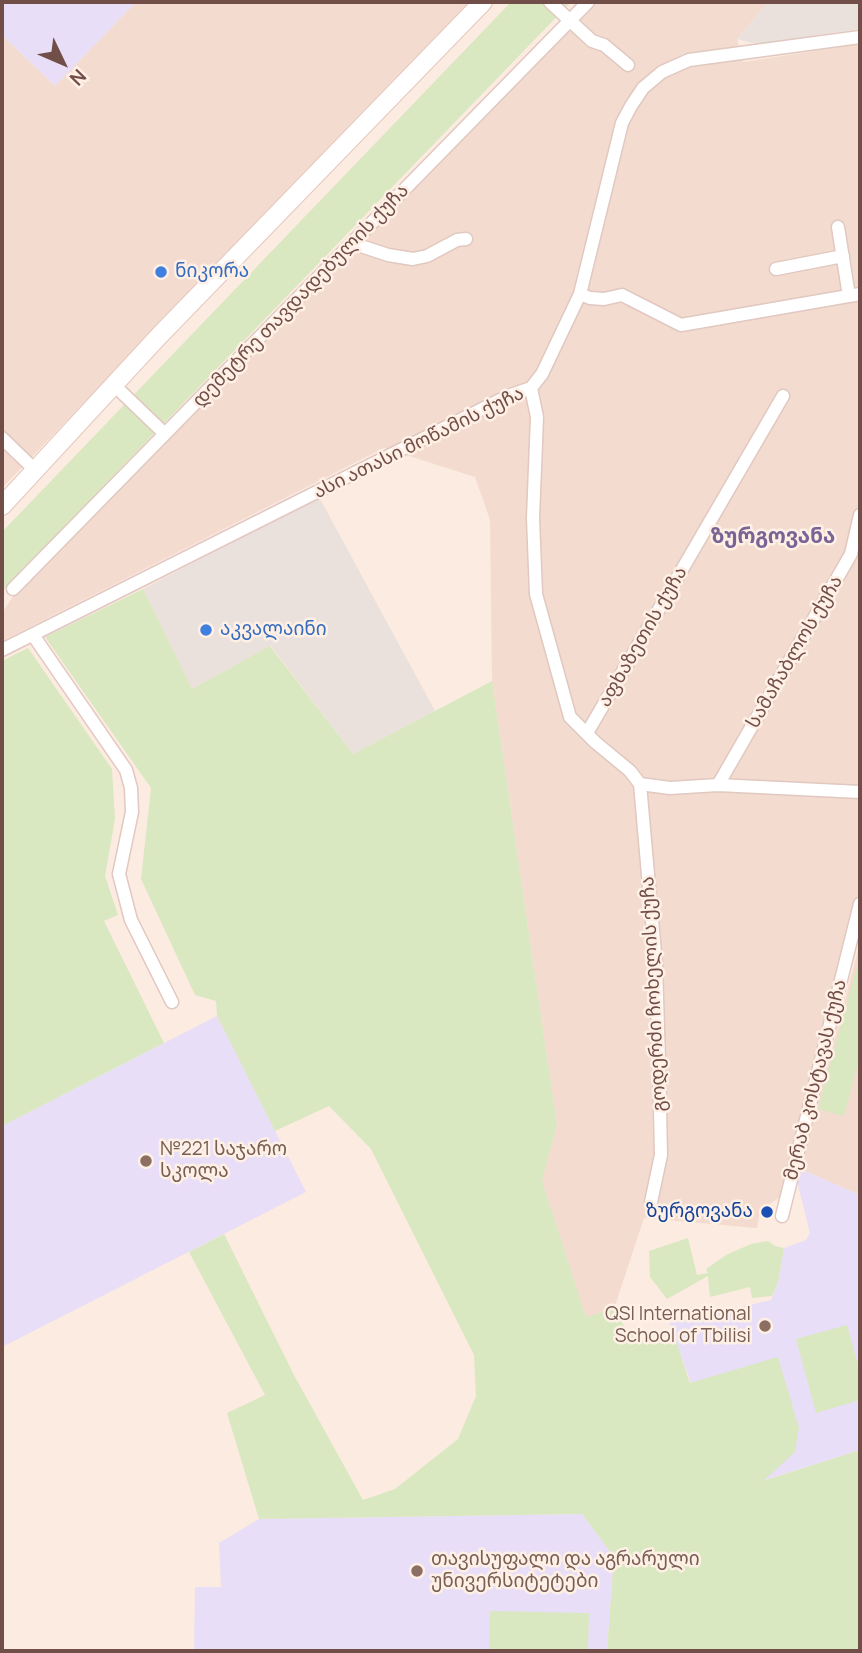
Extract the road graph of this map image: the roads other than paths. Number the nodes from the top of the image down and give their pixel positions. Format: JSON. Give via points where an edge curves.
{"nodes":[{"id":1,"x":550,"y":2,"type":"edge"},
{"id":2,"x":588,"y":2,"type":"edge"},
{"id":3,"x":479,"y":3,"type":"edge"},
{"id":4,"x":570,"y":20,"type":"junction"},
{"id":5,"x":860,"y":37,"type":"edge"},
{"id":6,"x":628,"y":65,"type":"dead end"},
{"id":7,"x":838,"y":227,"type":"dead end"},
{"id":8,"x":466,"y":239,"type":"dead end"},
{"id":9,"x":352,"y":243,"type":"junction"},
{"id":10,"x":843,"y":256,"type":"junction"},
{"id":11,"x":776,"y":269,"type":"dead end"},
{"id":12,"x":580,"y":294,"type":"junction"},
{"id":13,"x":855,"y":295,"type":"edge"},
{"id":14,"x":114,"y":385,"type":"junction"},
{"id":15,"x":531,"y":388,"type":"junction"},
{"id":16,"x":783,"y":396,"type":"dead end"},
{"id":17,"x":165,"y":434,"type":"junction"},
{"id":18,"x":2,"y":438,"type":"edge"},
{"id":19,"x":36,"y":471,"type":"junction"},
{"id":20,"x":2,"y":506,"type":"edge"},
{"id":21,"x":860,"y":515,"type":"edge"},
{"id":22,"x":12,"y":589,"type":"dead end"},
{"id":23,"x":33,"y":635,"type":"junction"},
{"id":24,"x":2,"y":650,"type":"edge"},
{"id":25,"x":587,"y":733,"type":"junction"},
{"id":26,"x":640,"y":785,"type":"junction"},
{"id":27,"x":718,"y":785,"type":"junction"},
{"id":28,"x":860,"y":792,"type":"edge"},
{"id":29,"x":860,"y":904,"type":"edge"},
{"id":30,"x":172,"y":1002,"type":"dead end"},
{"id":31,"x":651,"y":1202,"type":"dead end"},
{"id":32,"x":782,"y":1216,"type":"dead end"}],
"edges":[{"from":1,"to":4,"type":"street"},
{"from":2,"to":4,"type":"street","name":"დემეტრე თავდადებულის ქუჩა"},
{"from":3,"to":14,"type":"main road"},
{"from":4,"to":6,"type":"street"},
{"from":4,"to":9,"type":"street","name":"დემეტრე თავდადებულის ქუჩა"},
{"from":5,"to":12,"type":"street","name":"ასი ათასი მოწამის ქუჩა","via":[[689,60],[662,72],[643,88],[622,123]]},
{"from":7,"to":10,"type":"street"},
{"from":8,"to":9,"type":"street","via":[[414,259],[388,256]]},
{"from":9,"to":17,"type":"street","name":"დემეტრე თავდადებულის ქუჩა"},
{"from":10,"to":11,"type":"street"},
{"from":10,"to":13,"type":"street"},
{"from":12,"to":13,"type":"street","via":[[604,299],[622,295],[681,325]]},
{"from":12,"to":15,"type":"street","name":"ასი ათასი მოწამის ქუჩა"},
{"from":14,"to":17,"type":"street"},
{"from":14,"to":19,"type":"main road"},
{"from":15,"to":23,"type":"street","name":"ასი ათასი მოწამის ქუჩა"},
{"from":15,"to":25,"type":"street","via":[[537,417],[536,594],[570,717]]},
{"from":16,"to":25,"type":"street","name":"აფხაზეთის ქუჩა"},
{"from":17,"to":22,"type":"street","name":"დემეტრე თავდადებულის ქუჩა"},
{"from":18,"to":19,"type":"street"},
{"from":19,"to":20,"type":"main road"},
{"from":21,"to":27,"type":"street","name":"სამაჩაბლოს ქუჩა","via":[[851,554]]},
{"from":23,"to":24,"type":"street","name":"ასი ათასი მოწამის ქუჩა"},
{"from":23,"to":30,"type":"street","via":[[127,770],[132,812],[119,874],[131,920]]},
{"from":25,"to":26,"type":"street","via":[[631,771]]},
{"from":26,"to":27,"type":"street"},
{"from":26,"to":31,"type":"street","name":"გოდერძი ჩოხელის ქუჩა","via":[[656,965],[662,1155]]},
{"from":27,"to":28,"type":"street"},
{"from":29,"to":32,"type":"street","name":"მერაბ კოსტავას ქუჩა"}]}
